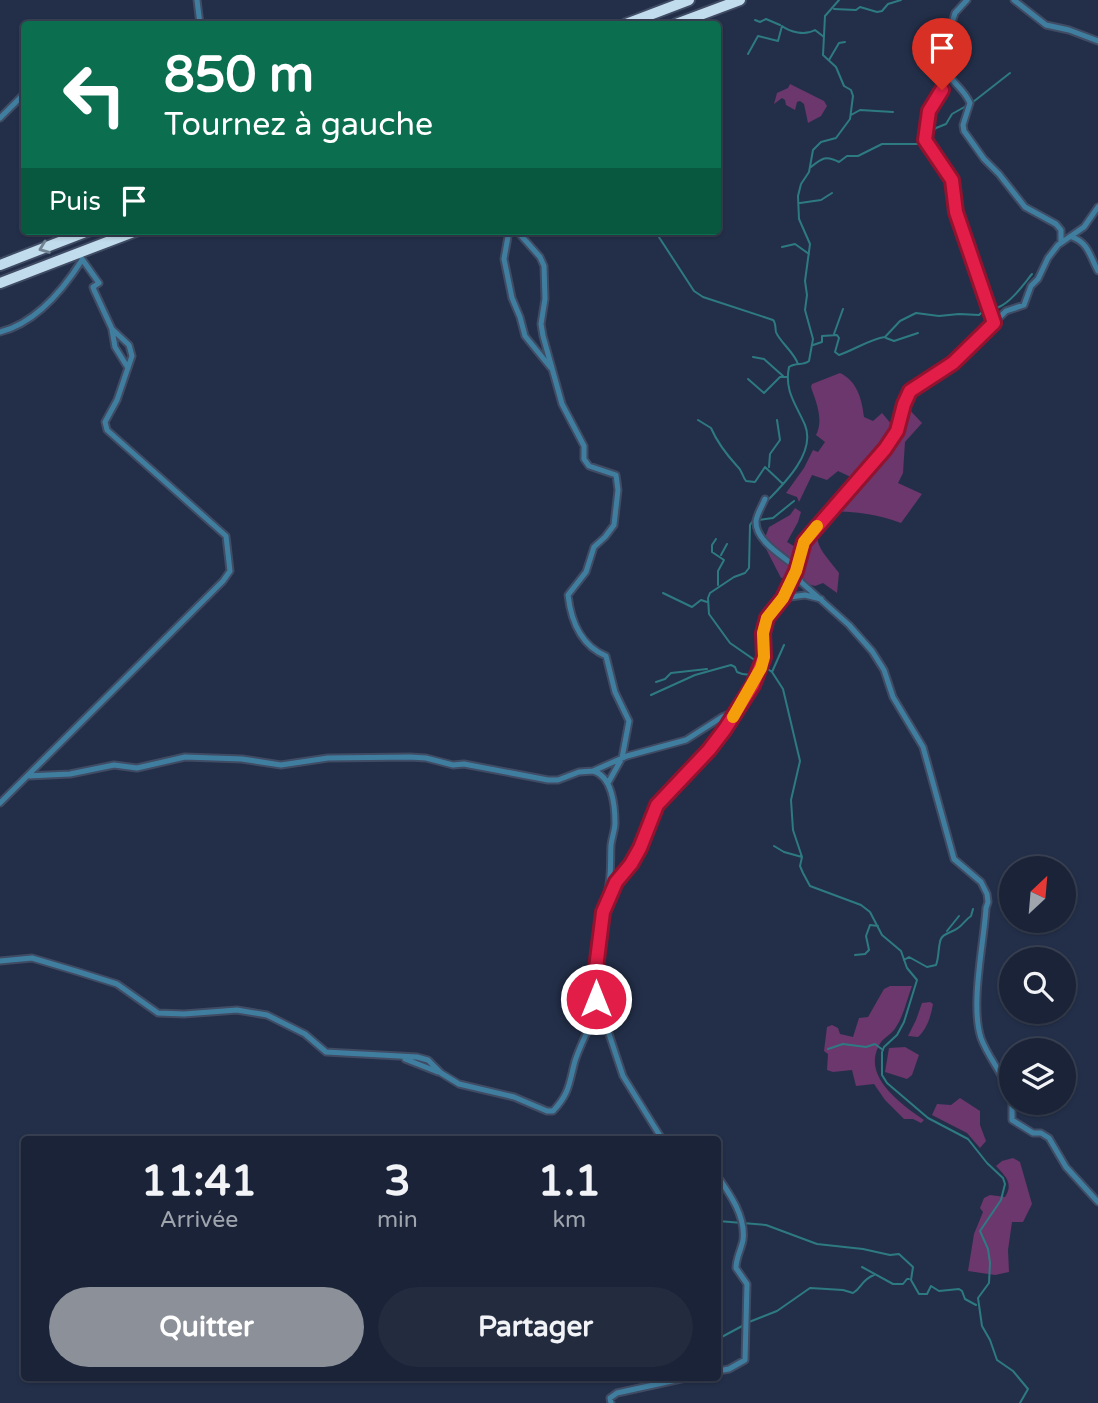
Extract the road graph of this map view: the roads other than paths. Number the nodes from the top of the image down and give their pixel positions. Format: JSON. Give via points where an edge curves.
{"nodes":[{"id":1,"x":197,"y":0,"type":"edge"},
{"id":2,"x":689,"y":0,"type":"edge"},
{"id":3,"x":740,"y":0,"type":"edge"},
{"id":4,"x":967,"y":0,"type":"edge"},
{"id":5,"x":1014,"y":0,"type":"edge"},
{"id":6,"x":200,"y":21,"type":"edge"},
{"id":7,"x":634,"y":21,"type":"edge"},
{"id":8,"x":684,"y":21,"type":"edge"},
{"id":9,"x":1098,"y":41,"type":"edge"},
{"id":10,"x":942,"y":64,"type":"junction"},
{"id":11,"x":21,"y":97,"type":"edge"},
{"id":12,"x":0,"y":118,"type":"edge"},
{"id":13,"x":1098,"y":208,"type":"edge"},
{"id":14,"x":78,"y":235,"type":"edge"},
{"id":15,"x":126,"y":235,"type":"edge"},
{"id":16,"x":508,"y":235,"type":"edge"},
{"id":17,"x":521,"y":235,"type":"edge"},
{"id":18,"x":1072,"y":237,"type":"junction"},
{"id":19,"x":1061,"y":243,"type":"junction"},
{"id":20,"x":89,"y":249,"type":"junction"},
{"id":21,"x":82,"y":260,"type":"junction"},
{"id":22,"x":0,"y":265,"type":"edge"},
{"id":23,"x":1098,"y":271,"type":"edge"},
{"id":24,"x":0,"y":283,"type":"edge"},
{"id":25,"x":994,"y":323,"type":"junction"},
{"id":26,"x":112,"y":330,"type":"junction"},
{"id":27,"x":0,"y":332,"type":"edge"},
{"id":28,"x":128,"y":368,"type":"junction"},
{"id":29,"x":553,"y":370,"type":"junction"},
{"id":30,"x":765,"y":499,"type":"dead end"},
{"id":31,"x":796,"y":570,"type":"junction"},
{"id":32,"x":783,"y":598,"type":"junction"},
{"id":33,"x":823,"y":600,"type":"junction"},
{"id":34,"x":736,"y":712,"type":"junction"},
{"id":35,"x":622,"y":758,"type":"junction"},
{"id":36,"x":593,"y":771,"type":"junction"},
{"id":37,"x":27,"y":776,"type":"junction"},
{"id":38,"x":608,"y":783,"type":"junction"},
{"id":39,"x":0,"y":803,"type":"edge"},
{"id":40,"x":603,"y":912,"type":"junction"},
{"id":41,"x":0,"y":961,"type":"edge"},
{"id":42,"x":598,"y":1010,"type":"junction"},
{"id":43,"x":999,"y":1070,"type":"edge"},
{"id":44,"x":1012,"y":1115,"type":"edge"},
{"id":45,"x":660,"y":1136,"type":"edge"},
{"id":46,"x":721,"y":1181,"type":"edge"},
{"id":47,"x":1098,"y":1202,"type":"edge"},
{"id":48,"x":721,"y":1370,"type":"edge"},
{"id":49,"x":672,"y":1381,"type":"edge"},
{"id":50,"x":611,"y":1403,"type":"edge"}],
"edges":[{"from":1,"to":6,"type":"street"},
{"from":2,"to":7,"type":"highway"},
{"from":3,"to":8,"type":"highway"},
{"from":4,"to":10,"type":"street","via":[[955,13]]},
{"from":5,"to":9,"type":"street","via":[[1046,25]]},
{"from":10,"to":19,"type":"street","via":[[970,103],[964,131],[1025,207],[1056,224]]},
{"from":10,"to":25,"type":"street","via":[[942,90],[929,111],[925,140],[952,180],[956,212]]},
{"from":11,"to":12,"type":"street"},
{"from":13,"to":18,"type":"street"},
{"from":14,"to":22,"type":"highway","one_way":true},
{"from":15,"to":20,"type":"highway"},
{"from":16,"to":29,"type":"street","via":[[504,259],[524,337]]},
{"from":17,"to":29,"type":"street","via":[[544,267],[541,324]]},
{"from":18,"to":19,"type":"street"},
{"from":18,"to":23,"type":"street","via":[[1084,243]]},
{"from":19,"to":25,"type":"street","via":[[1031,286],[1024,305],[1006,311]]},
{"from":20,"to":21,"type":"street"},
{"from":20,"to":24,"type":"highway"},
{"from":21,"to":26,"type":"street","via":[[99,283],[93,287]]},
{"from":21,"to":27,"type":"street","via":[[43,307],[14,328]]},
{"from":25,"to":31,"type":"street","via":[[953,363],[910,391],[897,431],[811,532]]},
{"from":26,"to":28,"type":"street","via":[[115,347]]},
{"from":26,"to":28,"type":"street","via":[[129,345]]},
{"from":28,"to":37,"type":"street","via":[[105,422],[107,430],[226,536],[230,571]]},
{"from":29,"to":35,"type":"street","via":[[562,404],[584,446],[584,459],[589,466],[616,475],[614,524],[594,547],[586,572],[568,595],[578,632],[593,650],[606,656],[615,692],[629,721]]},
{"from":30,"to":31,"type":"street","via":[[757,516],[760,534]]},
{"from":31,"to":32,"type":"street"},
{"from":31,"to":33,"type":"street","via":[[801,582]]},
{"from":32,"to":33,"type":"street","via":[[805,595]]},
{"from":32,"to":34,"type":"street","via":[[767,618],[761,668]]},
{"from":33,"to":43,"type":"street","via":[[884,670],[893,697],[923,747],[954,859],[981,882],[987,894],[978,1003],[980,1034]]},
{"from":34,"to":35,"type":"street","via":[[686,740]]},
{"from":34,"to":40,"type":"street","via":[[709,750],[657,805],[640,848],[616,882]]},
{"from":35,"to":36,"type":"street"},
{"from":35,"to":38,"type":"street"},
{"from":36,"to":37,"type":"street","via":[[548,780],[410,757],[327,758],[281,765],[185,757],[137,768],[114,765]]},
{"from":36,"to":38,"type":"street"},
{"from":37,"to":39,"type":"street"},
{"from":38,"to":40,"type":"street","via":[[615,823],[612,878]]},
{"from":40,"to":42,"type":"street","via":[[595,976]]},
{"from":41,"to":42,"type":"street","via":[[32,958],[117,984],[158,1013],[251,1011],[267,1015],[305,1034],[326,1052],[428,1060],[459,1084],[514,1097],[547,1111],[553,1111],[571,1085],[575,1062]]},
{"from":42,"to":45,"type":"street","via":[[623,1076]]},
{"from":44,"to":47,"type":"street","via":[[1012,1120],[1049,1138],[1066,1167]]},
{"from":46,"to":48,"type":"street","via":[[742,1224],[736,1268],[747,1284],[745,1360]]},
{"from":49,"to":50,"type":"street","via":[[617,1393]]}]}
